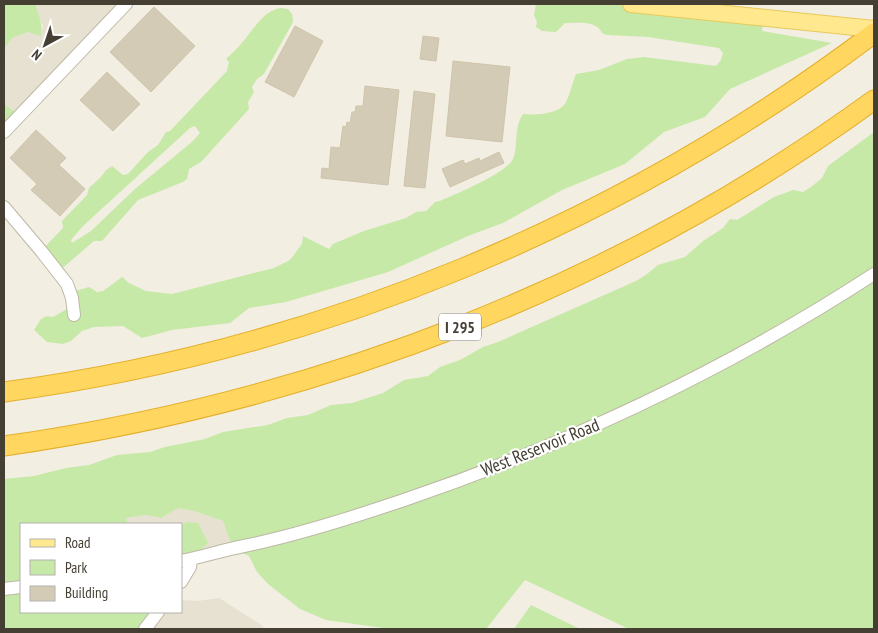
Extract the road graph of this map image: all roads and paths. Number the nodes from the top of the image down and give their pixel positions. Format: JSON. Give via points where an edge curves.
{"nodes":[{"id":1,"x":126,"y":4,"type":"edge"},
{"id":2,"x":631,"y":4,"type":"edge"},
{"id":3,"x":874,"y":31,"type":"edge"},
{"id":4,"x":874,"y":100,"type":"edge"},
{"id":5,"x":4,"y":132,"type":"edge"},
{"id":6,"x":4,"y":207,"type":"edge"},
{"id":7,"x":874,"y":274,"type":"edge"},
{"id":8,"x":74,"y":315,"type":"dead end"},
{"id":9,"x":4,"y":392,"type":"edge"},
{"id":10,"x":4,"y":446,"type":"edge"},
{"id":11,"x":186,"y":560,"type":"edge"},
{"id":12,"x":182,"y":580,"type":"edge"},
{"id":13,"x":20,"y":587,"type":"edge"},
{"id":14,"x":4,"y":589,"type":"edge"},
{"id":15,"x":157,"y":613,"type":"edge"},
{"id":16,"x":145,"y":629,"type":"edge"}],
"edges":[{"from":1,"to":5,"type":"street"},
{"from":2,"to":3,"type":"main road"},
{"from":3,"to":9,"type":"highway","via":[[804,83],[676,164],[580,215],[463,268],[350,310],[227,347],[107,375]]},
{"from":4,"to":10,"type":"highway","number":"I 295","via":[[777,165],[659,234],[563,282],[458,328],[351,367],[242,398],[114,428]]},
{"from":6,"to":8,"type":"street","via":[[67,284]]},
{"from":7,"to":11,"type":"street","name":"West Reservoir Road","via":[[687,382],[554,443],[380,508],[312,529]]},
{"from":11,"to":12,"type":"street","via":[[190,567]]},
{"from":13,"to":14,"type":"street"},
{"from":15,"to":16,"type":"street"}]}
